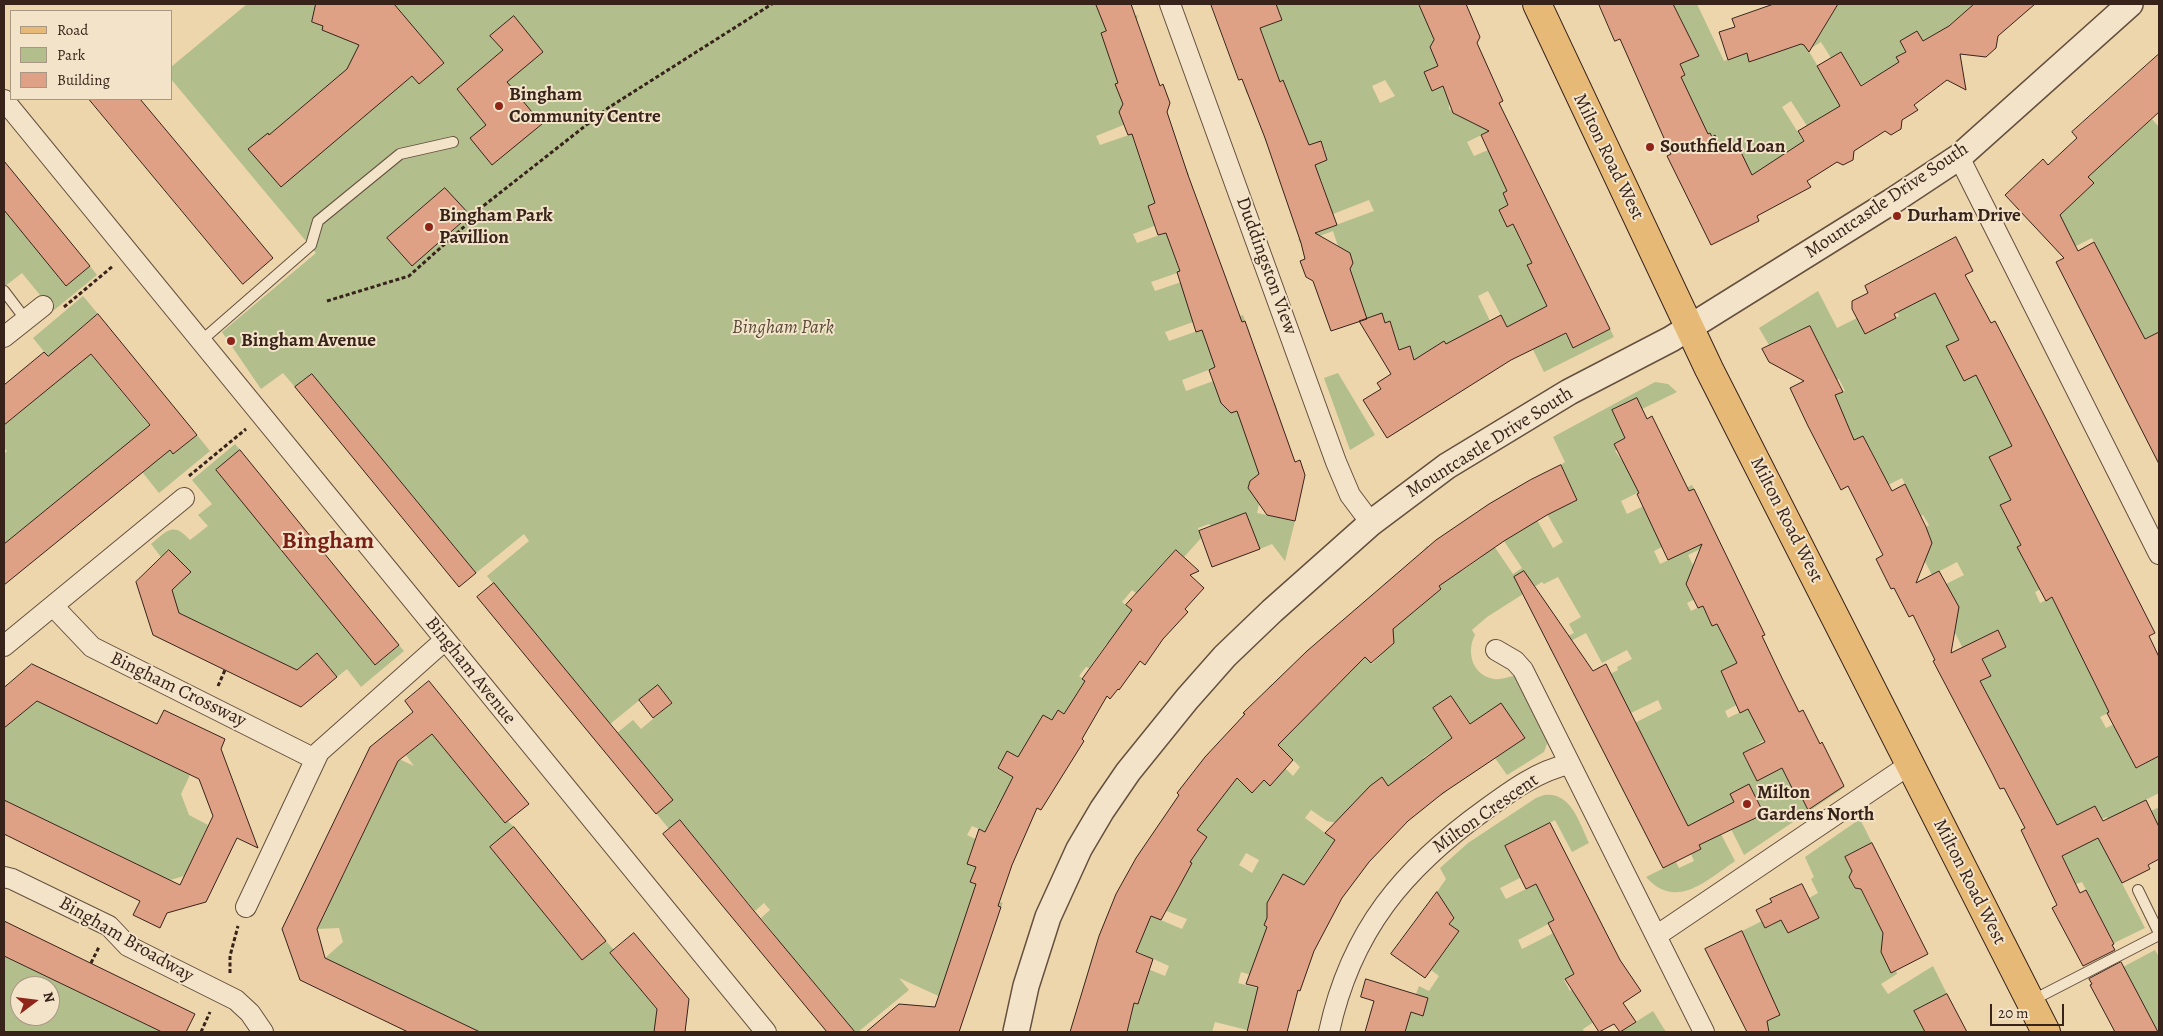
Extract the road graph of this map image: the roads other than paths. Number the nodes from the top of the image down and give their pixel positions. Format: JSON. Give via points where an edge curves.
{"nodes":[{"id":1,"x":1170,"y":4,"type":"edge"},
{"id":2,"x":1537,"y":4,"type":"edge"},
{"id":3,"x":2130,"y":4,"type":"edge"},
{"id":4,"x":4,"y":100,"type":"edge"},
{"id":5,"x":453,"y":142,"type":"dead end"},
{"id":6,"x":1959,"y":157,"type":"junction"},
{"id":7,"x":4,"y":292,"type":"edge"},
{"id":8,"x":43,"y":306,"type":"road end"},
{"id":9,"x":26,"y":320,"type":"junction"},
{"id":10,"x":1690,"y":328,"type":"junction"},
{"id":11,"x":4,"y":337,"type":"edge"},
{"id":12,"x":201,"y":341,"type":"junction"},
{"id":13,"x":184,"y":498,"type":"road end"},
{"id":14,"x":1371,"y":523,"type":"junction"},
{"id":15,"x":2158,"y":551,"type":"edge"},
{"id":16,"x":53,"y":606,"type":"junction"},
{"id":17,"x":445,"y":640,"type":"junction"},
{"id":18,"x":4,"y":646,"type":"edge"},
{"id":19,"x":1496,"y":650,"type":"dead end"},
{"id":20,"x":315,"y":760,"type":"junction"},
{"id":21,"x":1570,"y":764,"type":"junction"},
{"id":22,"x":1909,"y":765,"type":"junction"},
{"id":23,"x":4,"y":877,"type":"edge"},
{"id":24,"x":2138,"y":890,"type":"dead end"},
{"id":25,"x":246,"y":907,"type":"road end"},
{"id":26,"x":2159,"y":934,"type":"edge"},
{"id":27,"x":1656,"y":936,"type":"junction"},
{"id":28,"x":2030,"y":1002,"type":"junction"},
{"id":29,"x":263,"y":1032,"type":"edge"},
{"id":30,"x":766,"y":1032,"type":"edge"},
{"id":31,"x":1016,"y":1032,"type":"edge"},
{"id":32,"x":1329,"y":1032,"type":"edge"},
{"id":33,"x":1704,"y":1032,"type":"edge"},
{"id":34,"x":2046,"y":1032,"type":"edge"}],
"edges":[{"from":1,"to":14,"type":"street","name":"Duddingston View","via":[[1336,462],[1350,495]]},
{"from":2,"to":10,"type":"main road","name":"Milton Road West"},
{"from":3,"to":6,"type":"street","name":"Mountcastle Drive South"},
{"from":4,"to":12,"type":"street","name":"Bingham Avenue"},
{"from":5,"to":12,"type":"lane","via":[[400,154],[318,221],[311,245]]},
{"from":6,"to":10,"type":"street","name":"Mountcastle Drive South"},
{"from":6,"to":15,"type":"street"},
{"from":7,"to":9,"type":"lane"},
{"from":8,"to":9,"type":"street"},
{"from":9,"to":11,"type":"street"},
{"from":10,"to":14,"type":"street","name":"Mountcastle Drive South","via":[[1495,435],[1434,475]]},
{"from":10,"to":22,"type":"main road","name":"Milton Road West"},
{"from":12,"to":17,"type":"street","name":"Bingham Avenue"},
{"from":13,"to":16,"type":"street"},
{"from":14,"to":31,"type":"street","name":"Mountcastle Drive South","via":[[1225,656],[1128,772],[1079,849],[1048,917],[1026,986]]},
{"from":16,"to":18,"type":"street"},
{"from":16,"to":20,"type":"street","name":"Bingham Crossway","via":[[92,648]]},
{"from":17,"to":20,"type":"street","via":[[319,752]]},
{"from":17,"to":30,"type":"street","name":"Bingham Avenue"},
{"from":19,"to":21,"type":"street","via":[[1523,670]]},
{"from":20,"to":25,"type":"street"},
{"from":21,"to":27,"type":"street"},
{"from":21,"to":32,"type":"street","name":"Milton Crescent","via":[[1540,775],[1504,796],[1448,837],[1413,870],[1383,907],[1360,946],[1341,989]]},
{"from":22,"to":27,"type":"street"},
{"from":22,"to":28,"type":"main road","name":"Milton Road West"},
{"from":23,"to":29,"type":"street","name":"Bingham Broadway","via":[[109,926],[128,946],[220,992],[242,1006]]},
{"from":24,"to":26,"type":"lane"},
{"from":26,"to":28,"type":"lane"},
{"from":27,"to":33,"type":"street"},
{"from":28,"to":34,"type":"main road","name":"Milton Road West"}]}
